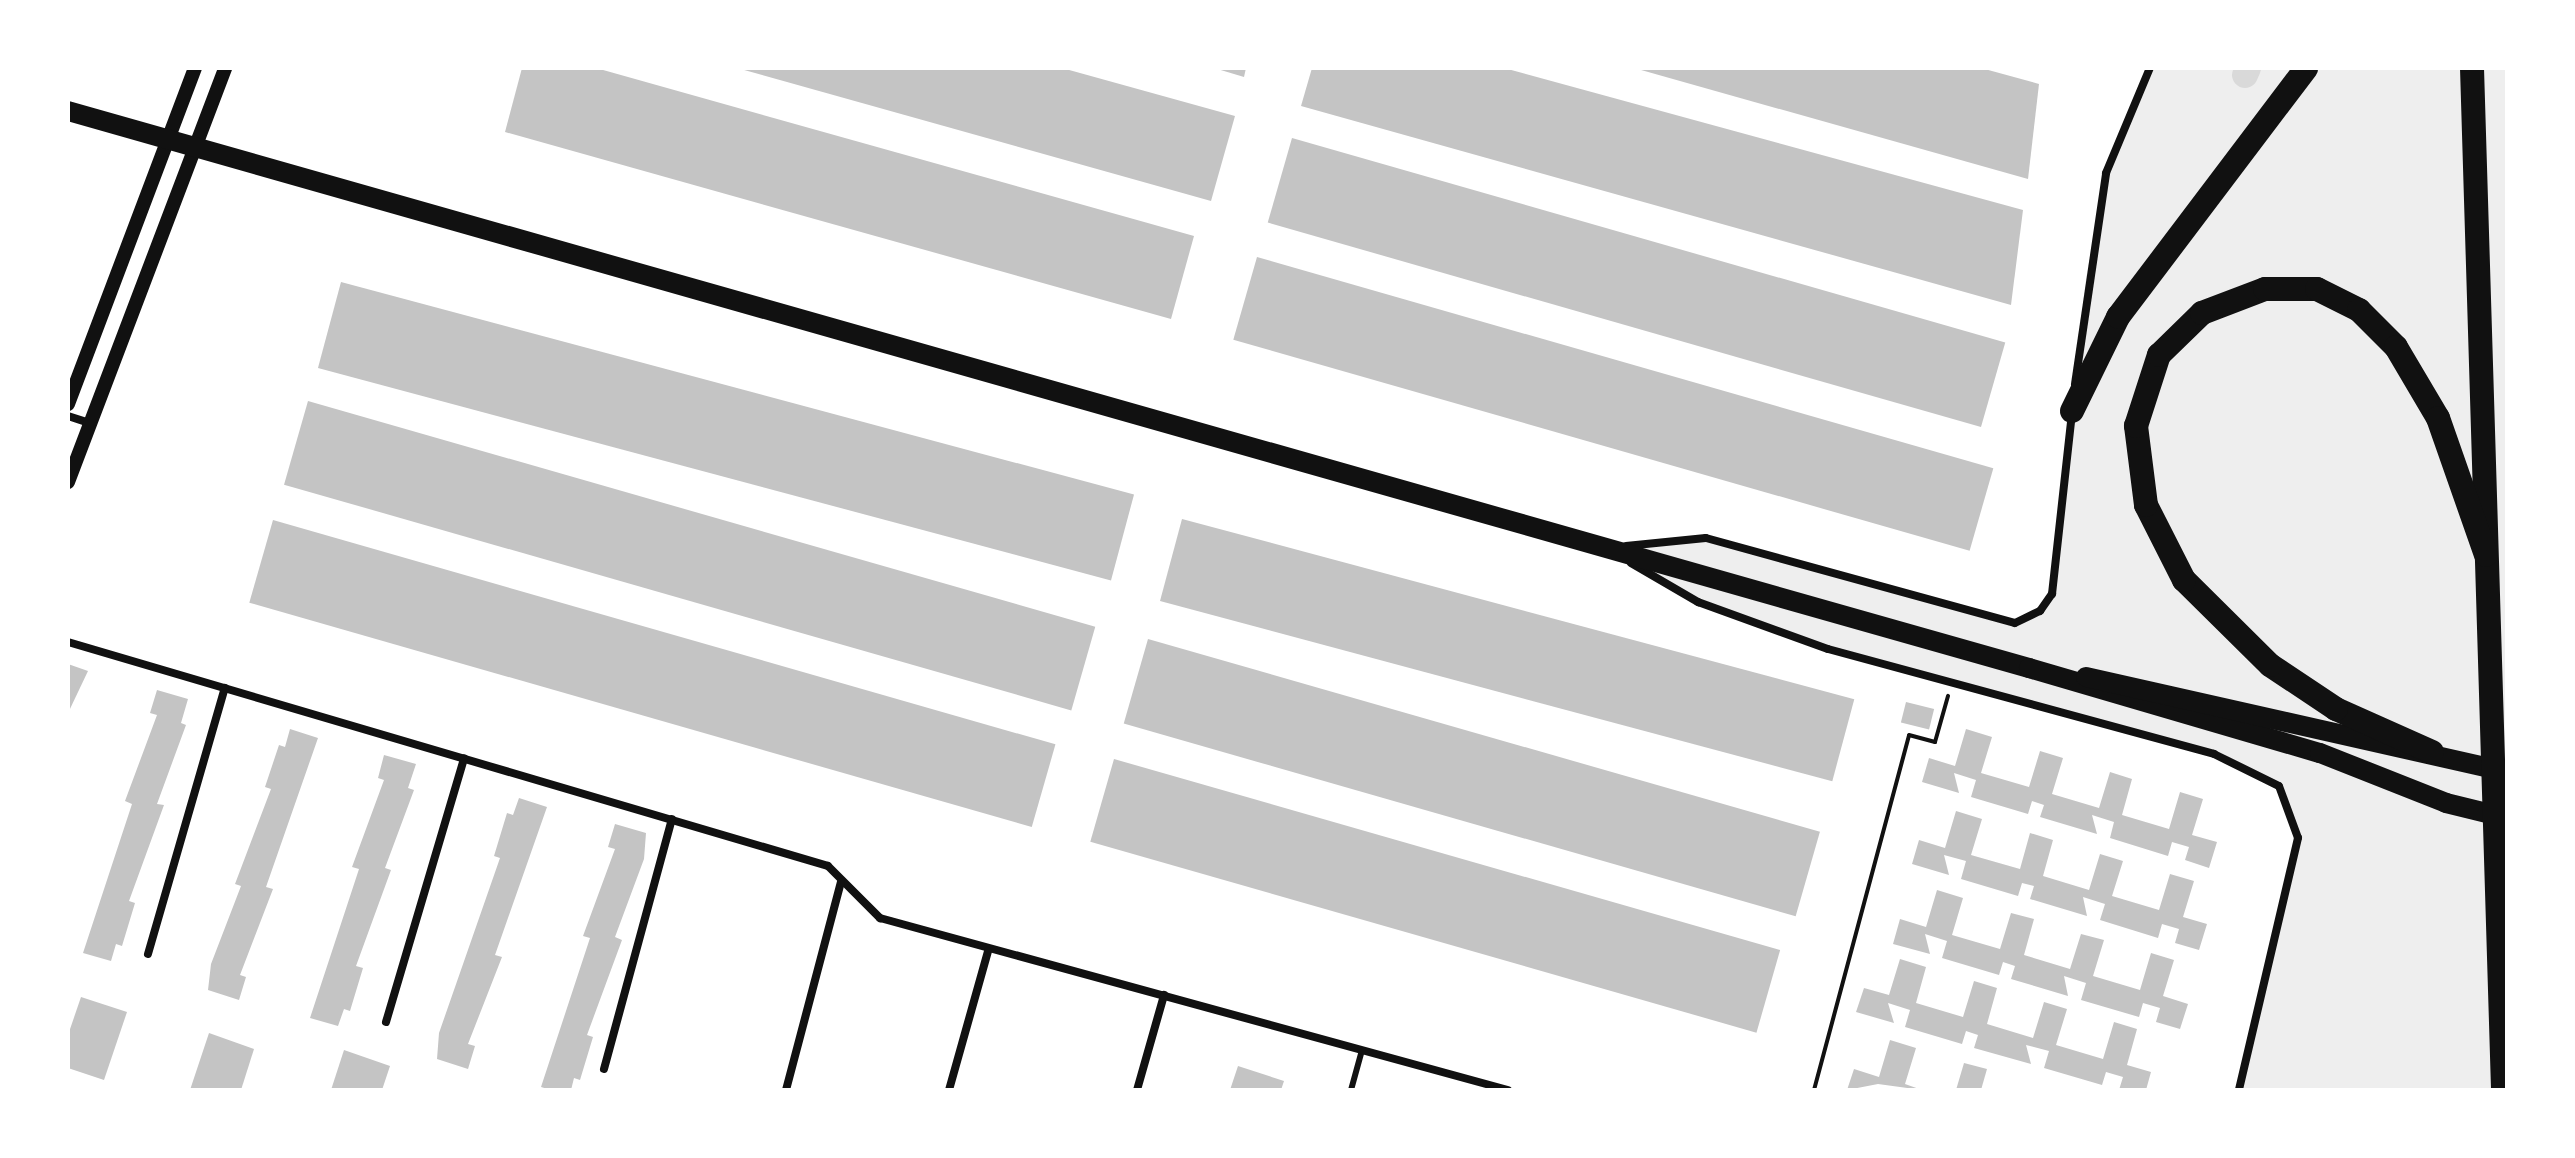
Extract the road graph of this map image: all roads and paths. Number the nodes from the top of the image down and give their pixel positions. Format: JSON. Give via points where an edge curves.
{"nodes":[{"id":1,"x":195,"y":68,"type":"edge"},
{"id":2,"x":225,"y":68,"type":"edge"},
{"id":3,"x":2150,"y":68,"type":"edge"},
{"id":4,"x":2306,"y":68,"type":"edge"},
{"id":5,"x":2472,"y":68,"type":"edge"},
{"id":6,"x":68,"y":111,"type":"edge"},
{"id":7,"x":168,"y":139,"type":"junction"},
{"id":8,"x":195,"y":147,"type":"junction"},
{"id":9,"x":68,"y":404,"type":"edge"},
{"id":10,"x":2072,"y":411,"type":"junction"},
{"id":11,"x":68,"y":416,"type":"edge"},
{"id":12,"x":90,"y":423,"type":"junction"},
{"id":13,"x":68,"y":482,"type":"edge"},
{"id":14,"x":1606,"y":549,"type":"junction"},
{"id":15,"x":2486,"y":555,"type":"junction"},
{"id":16,"x":68,"y":642,"type":"edge"},
{"id":17,"x":2029,"y":668,"type":"junction"},
{"id":18,"x":1951,"y":682,"type":"junction"},
{"id":19,"x":225,"y":688,"type":"junction"},
{"id":20,"x":2432,"y":752,"type":"junction"},
{"id":21,"x":464,"y":758,"type":"junction"},
{"id":22,"x":2507,"y":772,"type":"edge"},
{"id":23,"x":2507,"y":818,"type":"edge"},
{"id":24,"x":672,"y":819,"type":"junction"},
{"id":25,"x":841,"y":882,"type":"junction"},
{"id":26,"x":988,"y":951,"type":"junction"},
{"id":27,"x":148,"y":954,"type":"dead end"},
{"id":28,"x":1164,"y":995,"type":"junction"},
{"id":29,"x":386,"y":1022,"type":"dead end"},
{"id":30,"x":1362,"y":1050,"type":"junction"},
{"id":31,"x":604,"y":1069,"type":"dead end"},
{"id":32,"x":786,"y":1090,"type":"edge"},
{"id":33,"x":949,"y":1090,"type":"edge"},
{"id":34,"x":1137,"y":1090,"type":"edge"},
{"id":35,"x":1351,"y":1090,"type":"edge"},
{"id":36,"x":1508,"y":1090,"type":"edge"},
{"id":37,"x":1814,"y":1090,"type":"edge"},
{"id":38,"x":2239,"y":1090,"type":"edge"},
{"id":39,"x":2503,"y":1090,"type":"edge"}],
"edges":[{"from":1,"to":7,"type":"street"},
{"from":2,"to":8,"type":"street"},
{"from":3,"to":10,"type":"street","via":[[2106,173]]},
{"from":4,"to":10,"type":"highway","via":[[2118,317]]},
{"from":5,"to":15,"type":"highway"},
{"from":6,"to":7,"type":"main road"},
{"from":7,"to":8,"type":"main road"},
{"from":7,"to":9,"type":"street"},
{"from":8,"to":12,"type":"street"},
{"from":8,"to":14,"type":"main road"},
{"from":10,"to":14,"type":"street","via":[[2052,594],[2040,611],[2015,623],[1706,538]]},
{"from":11,"to":12,"type":"street"},
{"from":12,"to":13,"type":"street"},
{"from":14,"to":17,"type":"main road"},
{"from":14,"to":18,"type":"street","via":[[1698,602]]},
{"from":15,"to":20,"type":"highway","via":[[2438,418],[2396,347],[2359,310],[2317,289],[2265,289],[2202,313],[2159,355],[2136,426],[2146,505],[2184,580],[2270,665],[2336,709]]},
{"from":15,"to":39,"type":"highway"},
{"from":16,"to":19,"type":"street"},
{"from":17,"to":20,"type":"main road"},
{"from":17,"to":23,"type":"main road","via":[[2320,753],[2446,803]]},
{"from":18,"to":37,"type":"path","via":[[1935,742],[1909,735]]},
{"from":18,"to":38,"type":"street","via":[[2214,754],[2279,786],[2298,838]]},
{"from":19,"to":21,"type":"street"},
{"from":19,"to":27,"type":"street"},
{"from":20,"to":22,"type":"main road"},
{"from":21,"to":24,"type":"street"},
{"from":21,"to":29,"type":"street"},
{"from":24,"to":25,"type":"street","via":[[828,866]]},
{"from":24,"to":31,"type":"street"},
{"from":25,"to":26,"type":"street","via":[[880,918]]},
{"from":25,"to":32,"type":"street"},
{"from":26,"to":28,"type":"street"},
{"from":26,"to":33,"type":"street"},
{"from":28,"to":30,"type":"street"},
{"from":28,"to":34,"type":"street"},
{"from":30,"to":35,"type":"lane"},
{"from":30,"to":36,"type":"street"}]}
